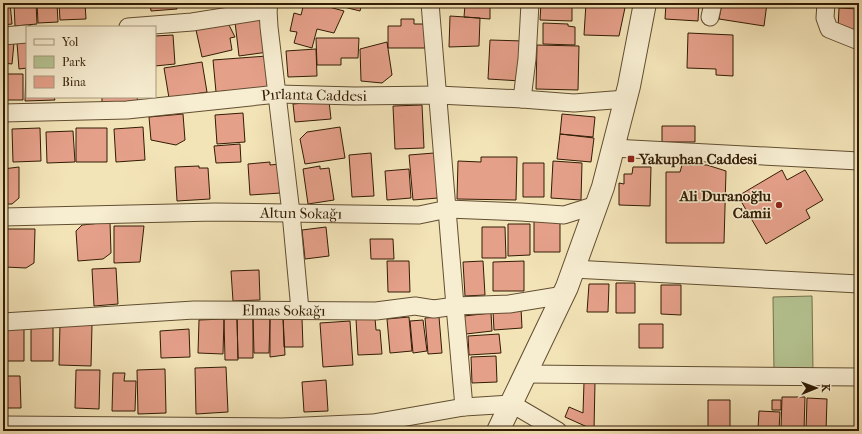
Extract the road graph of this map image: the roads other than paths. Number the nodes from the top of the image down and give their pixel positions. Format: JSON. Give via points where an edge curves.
{"nodes":[{"id":1,"x":430,"y":3,"type":"edge"},
{"id":2,"x":530,"y":3,"type":"edge"},
{"id":3,"x":645,"y":3,"type":"edge"},
{"id":4,"x":826,"y":3,"type":"edge"},
{"id":5,"x":268,"y":7,"type":"edge"},
{"id":6,"x":141,"y":26,"type":"edge"},
{"id":7,"x":26,"y":34,"type":"edge"},
{"id":8,"x":3,"y":36,"type":"edge"},
{"id":9,"x":859,"y":41,"type":"edge"},
{"id":10,"x":278,"y":94,"type":"junction"},
{"id":11,"x":438,"y":95,"type":"junction"},
{"id":12,"x":522,"y":99,"type":"junction"},
{"id":13,"x":626,"y":99,"type":"junction"},
{"id":14,"x":3,"y":113,"type":"edge"},
{"id":15,"x":613,"y":148,"type":"junction"},
{"id":16,"x":859,"y":161,"type":"edge"},
{"id":17,"x":596,"y":206,"type":"junction"},
{"id":18,"x":448,"y":209,"type":"junction"},
{"id":19,"x":291,"y":213,"type":"junction"},
{"id":20,"x":3,"y":217,"type":"edge"},
{"id":21,"x":574,"y":269,"type":"junction"},
{"id":22,"x":859,"y":284,"type":"edge"},
{"id":23,"x":564,"y":295,"type":"junction"},
{"id":24,"x":455,"y":306,"type":"junction"},
{"id":25,"x":300,"y":310,"type":"junction"},
{"id":26,"x":3,"y":322,"type":"edge"},
{"id":27,"x":526,"y":374,"type":"junction"},
{"id":28,"x":859,"y":377,"type":"edge"},
{"id":29,"x":512,"y":404,"type":"junction"},
{"id":30,"x":464,"y":407,"type":"junction"},
{"id":31,"x":3,"y":425,"type":"edge"},
{"id":32,"x":498,"y":431,"type":"edge"},
{"id":33,"x":558,"y":431,"type":"edge"}],
"edges":[{"from":1,"to":11,"type":"street"},
{"from":2,"to":12,"type":"street"},
{"from":3,"to":13,"type":"street"},
{"from":4,"to":9,"type":"street","via":[[825,18],[829,29]]},
{"from":5,"to":6,"type":"street","via":[[192,22]]},
{"from":5,"to":10,"type":"street"},
{"from":7,"to":8,"type":"street"},
{"from":10,"to":11,"type":"street","name":"Pırlanta Caddesi"},
{"from":10,"to":14,"type":"street","name":"Pırlanta Caddesi","via":[[127,110]]},
{"from":10,"to":19,"type":"street"},
{"from":11,"to":12,"type":"street","name":"Pırlanta Caddesi"},
{"from":11,"to":18,"type":"street"},
{"from":12,"to":13,"type":"street","name":"Pırlanta Caddesi","via":[[574,103]]},
{"from":13,"to":15,"type":"street"},
{"from":15,"to":16,"type":"street"},
{"from":15,"to":17,"type":"street"},
{"from":17,"to":18,"type":"street","name":"Altun Sokağı","via":[[564,215]]},
{"from":17,"to":21,"type":"street"},
{"from":18,"to":19,"type":"street","name":"Altun Sokağı","via":[[419,215]]},
{"from":18,"to":24,"type":"street"},
{"from":19,"to":20,"type":"street","name":"Altun Sokağı","via":[[207,212]]},
{"from":19,"to":25,"type":"street"},
{"from":21,"to":22,"type":"street"},
{"from":21,"to":23,"type":"street"},
{"from":23,"to":24,"type":"street","name":"Elmas Sokağı","via":[[509,304]]},
{"from":23,"to":27,"type":"street"},
{"from":24,"to":25,"type":"street","name":"Elmas Sokağı","via":[[434,309],[415,306],[376,311]]},
{"from":24,"to":30,"type":"street"},
{"from":25,"to":26,"type":"street","name":"Elmas Sokağı","via":[[194,310]]},
{"from":27,"to":28,"type":"street"},
{"from":27,"to":29,"type":"street"},
{"from":29,"to":30,"type":"street"},
{"from":29,"to":32,"type":"street"},
{"from":29,"to":33,"type":"street"},
{"from":30,"to":31,"type":"street","via":[[373,423],[282,427]]}]}
